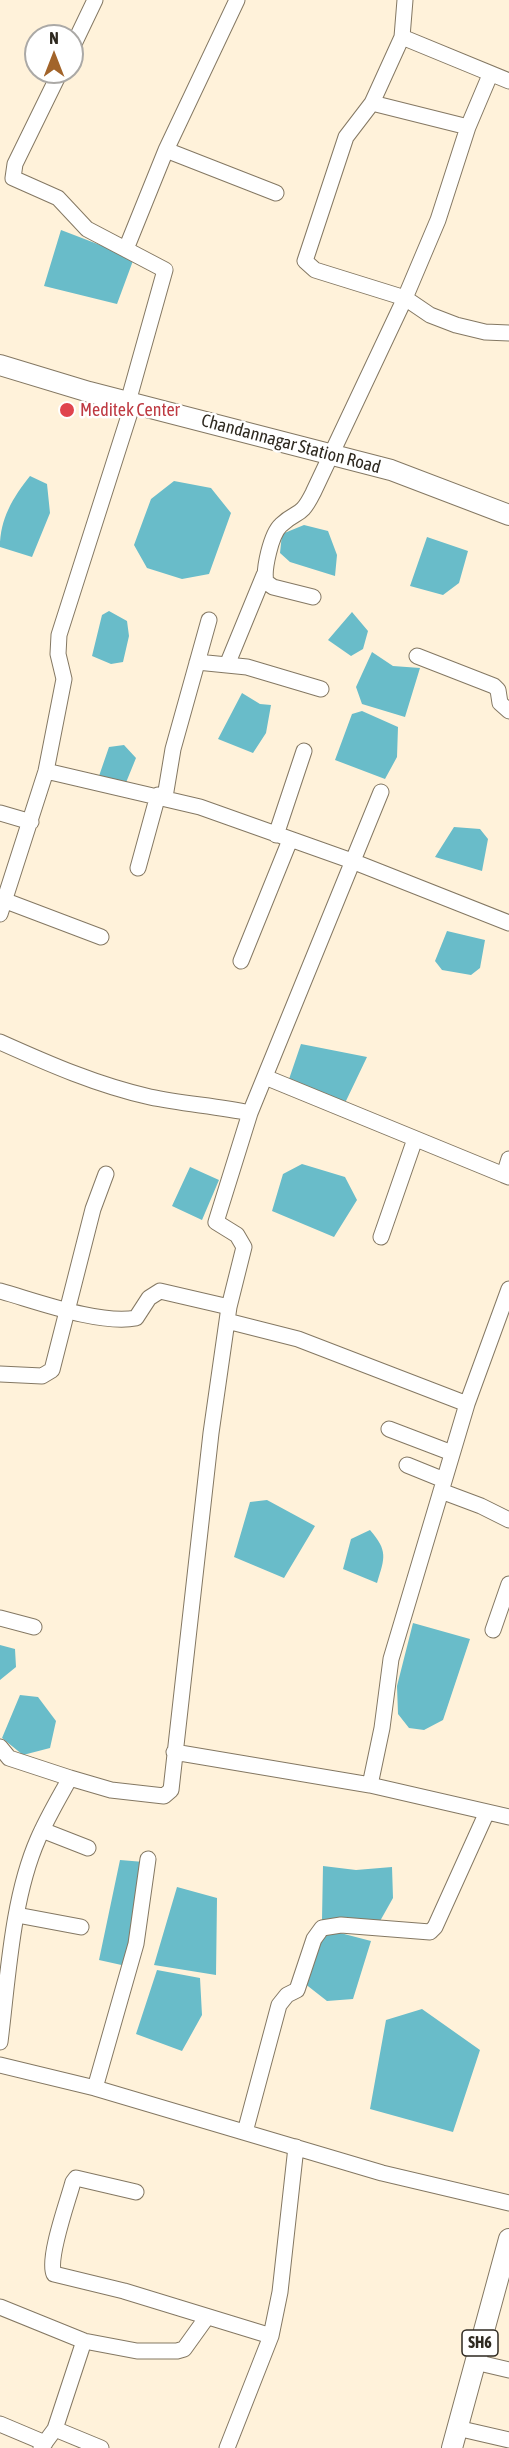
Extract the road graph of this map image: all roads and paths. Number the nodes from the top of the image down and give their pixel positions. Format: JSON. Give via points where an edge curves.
{"nodes":[{"id":1,"x":95,"y":0,"type":"edge"},
{"id":2,"x":237,"y":0,"type":"edge"},
{"id":3,"x":405,"y":0,"type":"edge"},
{"id":4,"x":84,"y":24,"type":"edge"},
{"id":5,"x":402,"y":37,"type":"junction"},
{"id":6,"x":490,"y":75,"type":"junction"},
{"id":7,"x":509,"y":81,"type":"edge"},
{"id":8,"x":54,"y":84,"type":"edge"},
{"id":9,"x":372,"y":103,"type":"junction"},
{"id":10,"x":468,"y":127,"type":"junction"},
{"id":11,"x":166,"y":150,"type":"junction"},
{"id":12,"x":276,"y":193,"type":"dead end"},
{"id":13,"x":126,"y":249,"type":"junction"},
{"id":14,"x":405,"y":298,"type":"junction"},
{"id":15,"x":509,"y":333,"type":"edge"},
{"id":16,"x":0,"y":365,"type":"edge"},
{"id":17,"x":130,"y":403,"type":"junction"},
{"id":18,"x":331,"y":455,"type":"junction"},
{"id":19,"x":509,"y":515,"type":"edge"},
{"id":20,"x":264,"y":575,"type":"junction"},
{"id":21,"x":313,"y":597,"type":"dead end"},
{"id":22,"x":209,"y":620,"type":"dead end"},
{"id":23,"x":417,"y":656,"type":"dead end"},
{"id":24,"x":197,"y":662,"type":"junction"},
{"id":25,"x":227,"y":665,"type":"junction"},
{"id":26,"x":321,"y":689,"type":"dead end"},
{"id":27,"x":509,"y":711,"type":"edge"},
{"id":28,"x":304,"y":751,"type":"dead end"},
{"id":29,"x":46,"y":771,"type":"junction"},
{"id":30,"x":381,"y":792,"type":"dead end"},
{"id":31,"x":161,"y":796,"type":"junction"},
{"id":32,"x":0,"y":813,"type":"edge"},
{"id":33,"x":31,"y":822,"type":"junction"},
{"id":34,"x":283,"y":837,"type":"junction"},
{"id":35,"x":352,"y":861,"type":"junction"},
{"id":36,"x":138,"y":868,"type":"dead end"},
{"id":37,"x":3,"y":907,"type":"edge"},
{"id":38,"x":509,"y":922,"type":"edge"},
{"id":39,"x":101,"y":937,"type":"dead end"},
{"id":40,"x":241,"y":961,"type":"dead end"},
{"id":41,"x":0,"y":1042,"type":"edge"},
{"id":42,"x":265,"y":1077,"type":"junction"},
{"id":43,"x":250,"y":1113,"type":"junction"},
{"id":44,"x":415,"y":1139,"type":"junction"},
{"id":45,"x":509,"y":1159,"type":"edge"},
{"id":46,"x":106,"y":1174,"type":"dead end"},
{"id":47,"x":507,"y":1176,"type":"edge"},
{"id":48,"x":381,"y":1237,"type":"dead end"},
{"id":49,"x":509,"y":1289,"type":"edge"},
{"id":50,"x":0,"y":1291,"type":"edge"},
{"id":51,"x":67,"y":1310,"type":"junction"},
{"id":52,"x":228,"y":1314,"type":"junction"},
{"id":53,"x":0,"y":1374,"type":"edge"},
{"id":54,"x":467,"y":1404,"type":"junction"},
{"id":55,"x":389,"y":1429,"type":"dead end"},
{"id":56,"x":452,"y":1453,"type":"junction"},
{"id":57,"x":406,"y":1465,"type":"dead end"},
{"id":58,"x":442,"y":1485,"type":"junction"},
{"id":59,"x":509,"y":1520,"type":"edge"},
{"id":60,"x":509,"y":1584,"type":"edge"},
{"id":61,"x":0,"y":1618,"type":"edge"},
{"id":62,"x":34,"y":1626,"type":"dead end"},
{"id":63,"x":493,"y":1630,"type":"dead end"},
{"id":64,"x":174,"y":1752,"type":"junction"},
{"id":65,"x":1,"y":1753,"type":"edge"},
{"id":66,"x":70,"y":1778,"type":"junction"},
{"id":67,"x":370,"y":1785,"type":"junction"},
{"id":68,"x":488,"y":1812,"type":"junction"},
{"id":69,"x":509,"y":1816,"type":"edge"},
{"id":70,"x":42,"y":1830,"type":"junction"},
{"id":71,"x":88,"y":1848,"type":"dead end"},
{"id":72,"x":148,"y":1859,"type":"dead end"},
{"id":73,"x":17,"y":1915,"type":"junction"},
{"id":74,"x":81,"y":1927,"type":"dead end"},
{"id":75,"x":7,"y":1929,"type":"edge"},
{"id":76,"x":0,"y":2042,"type":"edge"},
{"id":77,"x":0,"y":2065,"type":"edge"},
{"id":78,"x":94,"y":2088,"type":"junction"},
{"id":79,"x":245,"y":2132,"type":"junction"},
{"id":80,"x":296,"y":2147,"type":"junction"},
{"id":81,"x":136,"y":2192,"type":"dead end"},
{"id":82,"x":509,"y":2203,"type":"edge"},
{"id":83,"x":509,"y":2239,"type":"edge"},
{"id":84,"x":0,"y":2307,"type":"edge"},
{"id":85,"x":207,"y":2317,"type":"junction"},
{"id":86,"x":271,"y":2336,"type":"junction"},
{"id":87,"x":84,"y":2341,"type":"junction"},
{"id":88,"x":475,"y":2362,"type":"junction"},
{"id":89,"x":509,"y":2370,"type":"edge"},
{"id":90,"x":0,"y":2424,"type":"edge"},
{"id":91,"x":457,"y":2428,"type":"junction"},
{"id":92,"x":55,"y":2429,"type":"junction"},
{"id":93,"x":509,"y":2440,"type":"edge"},
{"id":94,"x":43,"y":2445,"type":"edge"},
{"id":95,"x":100,"y":2448,"type":"edge"},
{"id":96,"x":227,"y":2448,"type":"edge"},
{"id":97,"x":452,"y":2448,"type":"edge"}],
"edges":[{"from":1,"to":4,"type":"street"},
{"from":2,"to":11,"type":"street"},
{"from":3,"to":5,"type":"street"},
{"from":5,"to":6,"type":"street"},
{"from":5,"to":9,"type":"street"},
{"from":6,"to":7,"type":"street"},
{"from":6,"to":10,"type":"street"},
{"from":8,"to":13,"type":"street","via":[[15,164],[13,177],[58,198],[87,229]]},
{"from":9,"to":10,"type":"street"},
{"from":9,"to":14,"type":"street","via":[[346,136],[305,261],[315,270]]},
{"from":10,"to":14,"type":"street","via":[[438,220]]},
{"from":11,"to":12,"type":"street"},
{"from":11,"to":13,"type":"street"},
{"from":13,"to":17,"type":"street","via":[[165,270]]},
{"from":14,"to":15,"type":"street","via":[[430,315],[456,325]]},
{"from":14,"to":18,"type":"street"},
{"from":16,"to":17,"type":"main road","name":"Chandannagar Station Road"},
{"from":17,"to":18,"type":"main road","name":"Chandannagar Station Road"},
{"from":17,"to":29,"type":"street","via":[[59,635],[58,654],[64,679]]},
{"from":18,"to":19,"type":"main road","name":"Chandannagar Station Road","via":[[391,470]]},
{"from":18,"to":20,"type":"street","via":[[305,510],[277,529]]},
{"from":20,"to":21,"type":"street","via":[[273,587]]},
{"from":20,"to":25,"type":"street"},
{"from":22,"to":24,"type":"street"},
{"from":23,"to":27,"type":"street","via":[[494,686],[500,703]]},
{"from":24,"to":25,"type":"street"},
{"from":24,"to":31,"type":"street"},
{"from":25,"to":26,"type":"street","via":[[265,671]]},
{"from":28,"to":34,"type":"street"},
{"from":29,"to":31,"type":"street"},
{"from":29,"to":33,"type":"street"},
{"from":30,"to":35,"type":"street"},
{"from":31,"to":34,"type":"street"},
{"from":31,"to":36,"type":"street"},
{"from":32,"to":33,"type":"street"},
{"from":33,"to":37,"type":"street"},
{"from":34,"to":35,"type":"street"},
{"from":34,"to":40,"type":"street"},
{"from":35,"to":38,"type":"street"},
{"from":35,"to":42,"type":"street"},
{"from":37,"to":39,"type":"street"},
{"from":41,"to":43,"type":"street","via":[[98,1083],[152,1097]]},
{"from":42,"to":43,"type":"street"},
{"from":42,"to":44,"type":"street"},
{"from":43,"to":52,"type":"street","via":[[216,1222],[237,1235],[244,1246]]},
{"from":44,"to":47,"type":"street"},
{"from":44,"to":48,"type":"street"},
{"from":45,"to":47,"type":"street"},
{"from":46,"to":51,"type":"street"},
{"from":49,"to":54,"type":"street"},
{"from":50,"to":51,"type":"street"},
{"from":51,"to":52,"type":"street","via":[[125,1320],[136,1318],[154,1293],[160,1291]]},
{"from":51,"to":53,"type":"street","via":[[48,1375]]},
{"from":52,"to":54,"type":"street"},
{"from":52,"to":64,"type":"street"},
{"from":54,"to":56,"type":"street"},
{"from":55,"to":56,"type":"street"},
{"from":56,"to":58,"type":"street"},
{"from":57,"to":58,"type":"street"},
{"from":58,"to":59,"type":"street"},
{"from":58,"to":67,"type":"street","via":[[391,1659]]},
{"from":60,"to":63,"type":"street"},
{"from":61,"to":62,"type":"street"},
{"from":64,"to":66,"type":"street","via":[[171,1790],[164,1796],[111,1790]]},
{"from":64,"to":67,"type":"street"},
{"from":65,"to":66,"type":"street"},
{"from":66,"to":70,"type":"street"},
{"from":67,"to":68,"type":"street"},
{"from":68,"to":69,"type":"street"},
{"from":68,"to":79,"type":"street","via":[[430,1932],[341,1925],[322,1928],[314,1939],[297,1990],[279,2005]]},
{"from":70,"to":71,"type":"street"},
{"from":70,"to":73,"type":"street"},
{"from":72,"to":78,"type":"street","via":[[136,1944]]},
{"from":73,"to":74,"type":"street"},
{"from":73,"to":75,"type":"street"},
{"from":75,"to":76,"type":"street"},
{"from":77,"to":78,"type":"street"},
{"from":78,"to":79,"type":"street"},
{"from":79,"to":80,"type":"street"},
{"from":80,"to":82,"type":"street","via":[[382,2173]]},
{"from":80,"to":86,"type":"street","via":[[280,2292]]},
{"from":81,"to":85,"type":"street","via":[[76,2178],[54,2256],[54,2274]]},
{"from":83,"to":88,"type":"main road","number":"SH6"},
{"from":84,"to":87,"type":"street"},
{"from":85,"to":86,"type":"street"},
{"from":85,"to":87,"type":"street","via":[[190,2343],[177,2351],[137,2351]]},
{"from":86,"to":96,"type":"street"},
{"from":87,"to":92,"type":"street"},
{"from":88,"to":89,"type":"street"},
{"from":88,"to":91,"type":"main road","number":"SH6"},
{"from":90,"to":94,"type":"street"},
{"from":91,"to":93,"type":"street"},
{"from":91,"to":97,"type":"main road","number":"SH6"},
{"from":92,"to":94,"type":"street"},
{"from":92,"to":95,"type":"street"}]}
